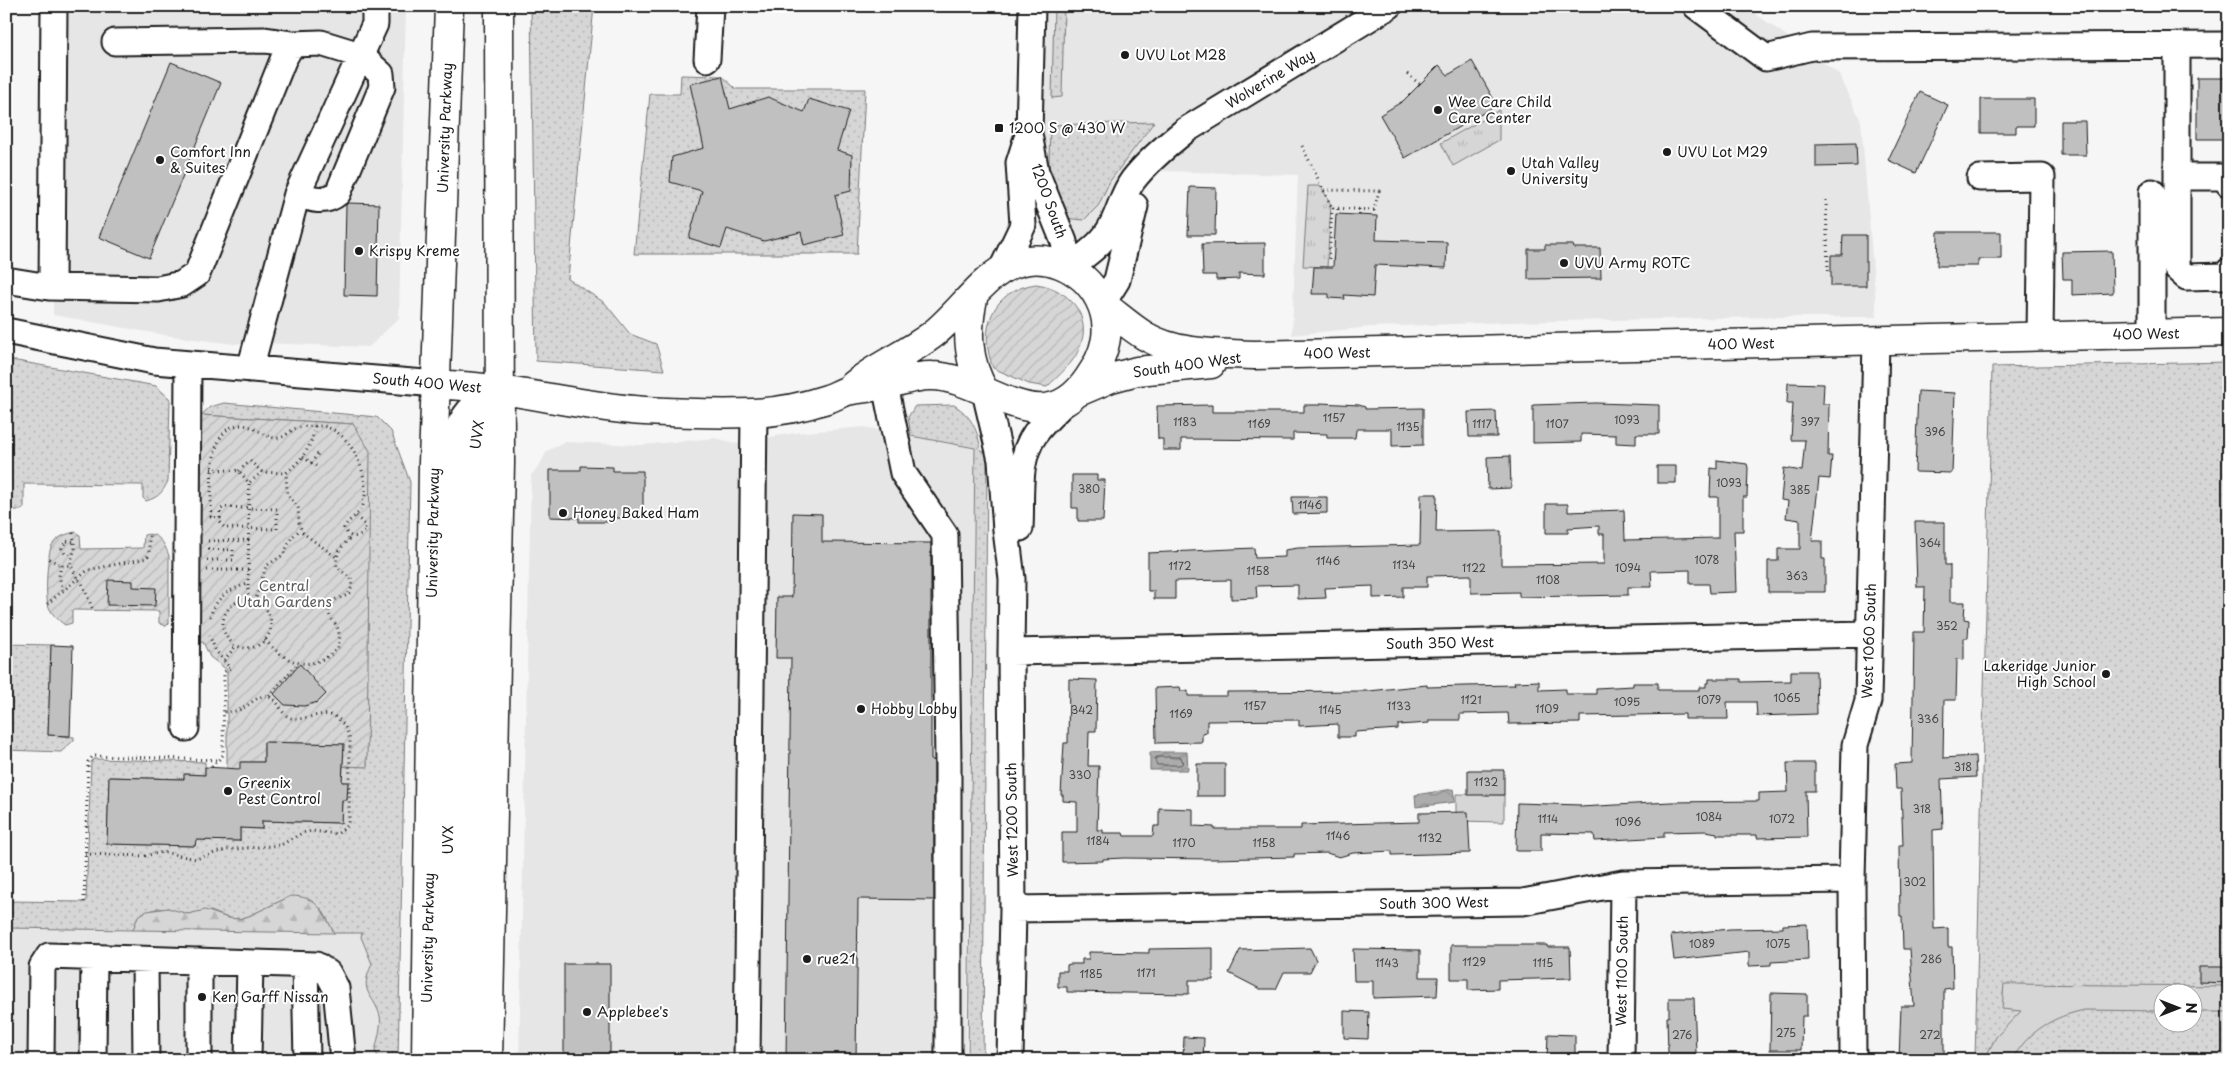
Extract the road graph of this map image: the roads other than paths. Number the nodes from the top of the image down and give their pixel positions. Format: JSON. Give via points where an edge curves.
{"nodes":[{"id":1,"x":54,"y":6,"type":"edge"},
{"id":2,"x":375,"y":6,"type":"edge"},
{"id":3,"x":449,"y":6,"type":"edge"},
{"id":4,"x":499,"y":6,"type":"edge"},
{"id":5,"x":710,"y":6,"type":"edge"},
{"id":6,"x":1032,"y":6,"type":"edge"},
{"id":7,"x":1389,"y":6,"type":"edge"},
{"id":8,"x":1696,"y":6,"type":"edge"},
{"id":9,"x":115,"y":42,"type":"dead end"},
{"id":10,"x":292,"y":44,"type":"junction"},
{"id":11,"x":2229,"y":44,"type":"edge"},
{"id":12,"x":2178,"y":45,"type":"junction"},
{"id":13,"x":360,"y":55,"type":"junction"},
{"id":14,"x":707,"y":59,"type":"dead end"},
{"id":15,"x":1029,"y":134,"type":"junction"},
{"id":16,"x":1155,"y":158,"type":"junction"},
{"id":17,"x":1980,"y":178,"type":"dead end"},
{"id":18,"x":2177,"y":178,"type":"junction"},
{"id":19,"x":2229,"y":184,"type":"edge"},
{"id":20,"x":2152,"y":192,"type":"dead end"},
{"id":21,"x":297,"y":194,"type":"junction"},
{"id":22,"x":1068,"y":268,"type":"junction"},
{"id":23,"x":1002,"y":269,"type":"junction"},
{"id":24,"x":2229,"y":271,"type":"edge"},
{"id":25,"x":6,"y":280,"type":"edge"},
{"id":26,"x":52,"y":287,"type":"junction"},
{"id":27,"x":974,"y":294,"type":"junction"},
{"id":28,"x":1102,"y":304,"type":"junction"},
{"id":29,"x":6,"y":331,"type":"edge"},
{"id":30,"x":2229,"y":332,"type":"edge"},
{"id":31,"x":2152,"y":334,"type":"junction"},
{"id":32,"x":2040,"y":336,"type":"junction"},
{"id":33,"x":1876,"y":340,"type":"junction"},
{"id":34,"x":1254,"y":355,"type":"junction"},
{"id":35,"x":188,"y":365,"type":"junction"},
{"id":36,"x":250,"y":369,"type":"junction"},
{"id":37,"x":437,"y":384,"type":"junction"},
{"id":38,"x":885,"y":385,"type":"junction"},
{"id":39,"x":500,"y":390,"type":"junction"},
{"id":40,"x":847,"y":391,"type":"junction"},
{"id":41,"x":985,"y":392,"type":"junction"},
{"id":42,"x":1072,"y":397,"type":"junction"},
{"id":43,"x":754,"y":413,"type":"junction"},
{"id":44,"x":1012,"y":580,"type":"junction"},
{"id":45,"x":1869,"y":634,"type":"junction"},
{"id":46,"x":1010,"y":652,"type":"junction"},
{"id":47,"x":186,"y":728,"type":"dead end"},
{"id":48,"x":1852,"y":880,"type":"junction"},
{"id":49,"x":1623,"y":883,"type":"junction"},
{"id":50,"x":1013,"y":909,"type":"junction"},
{"id":51,"x":94,"y":958,"type":"junction"},
{"id":52,"x":145,"y":960,"type":"junction"},
{"id":53,"x":199,"y":961,"type":"junction"},
{"id":54,"x":250,"y":963,"type":"junction"},
{"id":55,"x":305,"y":965,"type":"junction"},
{"id":56,"x":41,"y":1060,"type":"edge"},
{"id":57,"x":93,"y":1060,"type":"edge"},
{"id":58,"x":146,"y":1060,"type":"edge"},
{"id":59,"x":200,"y":1060,"type":"edge"},
{"id":60,"x":248,"y":1060,"type":"edge"},
{"id":61,"x":308,"y":1060,"type":"edge"},
{"id":62,"x":343,"y":1060,"type":"edge"},
{"id":63,"x":426,"y":1060,"type":"edge"},
{"id":64,"x":446,"y":1060,"type":"edge"},
{"id":65,"x":470,"y":1060,"type":"edge"},
{"id":66,"x":488,"y":1060,"type":"edge"},
{"id":67,"x":747,"y":1060,"type":"edge"},
{"id":68,"x":948,"y":1060,"type":"edge"},
{"id":69,"x":1010,"y":1060,"type":"edge"},
{"id":70,"x":1621,"y":1060,"type":"edge"},
{"id":71,"x":1853,"y":1060,"type":"edge"}],
"edges":[{"from":1,"to":26,"type":"street"},
{"from":2,"to":13,"type":"street","via":[[375,24]]},
{"from":3,"to":37,"type":"main road","name":"University Parkway"},
{"from":4,"to":39,"type":"main road"},
{"from":5,"to":14,"type":"street"},
{"from":6,"to":15,"type":"street","name":"1200 South"},
{"from":7,"to":16,"type":"street","name":"Wolverine Way","via":[[1186,130]]},
{"from":8,"to":12,"type":"street","via":[[1766,58],[1812,47]]},
{"from":9,"to":10,"type":"street","via":[[265,40]]},
{"from":10,"to":13,"type":"street","via":[[321,43]]},
{"from":10,"to":26,"type":"street","via":[[197,274],[182,284],[158,289]]},
{"from":11,"to":12,"type":"street"},
{"from":12,"to":18,"type":"street"},
{"from":13,"to":21,"type":"street"},
{"from":13,"to":21,"type":"street","via":[[381,74],[382,87],[338,193],[313,200]]},
{"from":15,"to":22,"type":"street","name":"1200 South","via":[[1036,172],[1060,231]]},
{"from":15,"to":23,"type":"street","name":"1200 South","via":[[1020,163],[1023,225]]},
{"from":16,"to":22,"type":"street","name":"Wolverine Way","via":[[1132,181],[1104,239]]},
{"from":16,"to":28,"type":"street","name":"Wolverine Way","via":[[1132,214],[1117,280]]},
{"from":17,"to":32,"type":"street","via":[[2042,177]]},
{"from":18,"to":19,"type":"street","via":[[2224,178]]},
{"from":18,"to":24,"type":"street","via":[[2177,269],[2186,277],[2225,276]]},
{"from":20,"to":31,"type":"street"},
{"from":21,"to":36,"type":"street"},
{"from":22,"to":23,"type":"main road","via":[[1034,260]]},
{"from":22,"to":28,"type":"main road","via":[[1086,280]]},
{"from":23,"to":27,"type":"main road"},
{"from":25,"to":26,"type":"street"},
{"from":27,"to":40,"type":"main road","name":"South 400 West","via":[[931,336],[870,372]]},
{"from":27,"to":41,"type":"main road","via":[[968,329],[970,355],[976,377]]},
{"from":28,"to":34,"type":"main road","name":"South 400 West","via":[[1140,333],[1168,346],[1200,352]]},
{"from":28,"to":42,"type":"main road","via":[[1106,326],[1101,361]]},
{"from":29,"to":35,"type":"street","name":"South 400 West"},
{"from":30,"to":31,"type":"main road","name":"400 West"},
{"from":31,"to":32,"type":"main road","name":"400 West"},
{"from":32,"to":33,"type":"main road","name":"400 West"},
{"from":33,"to":34,"type":"main road","name":"400 West"},
{"from":33,"to":45,"type":"street","name":"West 1060 South"},
{"from":34,"to":42,"type":"main road","name":"South 400 West","via":[[1199,366],[1137,371],[1110,378]]},
{"from":35,"to":36,"type":"street","name":"South 400 West"},
{"from":35,"to":47,"type":"street"},
{"from":36,"to":37,"type":"street","name":"South 400 West"},
{"from":37,"to":39,"type":"main road","name":"South 400 West"},
{"from":37,"to":63,"type":"main road","name":"University Parkway","via":[[433,463]]},
{"from":38,"to":40,"type":"main road","name":"South 400 West"},
{"from":38,"to":41,"type":"main road","name":"South 400 West","via":[[931,376],[945,377]]},
{"from":38,"to":68,"type":"street","via":[[903,473],[945,535]]},
{"from":39,"to":43,"type":"main road","name":"South 400 West","via":[[644,411]]},
{"from":39,"to":64,"type":"street","name":"UVX","via":[[470,408],[459,424],[452,444]]},
{"from":39,"to":65,"type":"street","name":"UVX","via":[[480,413],[474,452]]},
{"from":39,"to":66,"type":"main road"},
{"from":40,"to":43,"type":"main road","name":"South 400 West","via":[[802,406]]},
{"from":41,"to":42,"type":"main road","via":[[1027,408],[1046,408]]},
{"from":41,"to":44,"type":"street","name":"West 1200 South","via":[[1001,460]]},
{"from":42,"to":44,"type":"street","name":"West 1200 South","via":[[1036,432],[1026,451],[1022,470],[1020,542]]},
{"from":43,"to":67,"type":"street"},
{"from":44,"to":46,"type":"street","name":"West 1200 South"},
{"from":45,"to":46,"type":"street","name":"South 350 West"},
{"from":45,"to":48,"type":"street","name":"West 1060 South","via":[[1868,701],[1855,746]]},
{"from":46,"to":50,"type":"street","name":"West 1200 South"},
{"from":48,"to":49,"type":"street","name":"South 300 West"},
{"from":48,"to":71,"type":"street","name":"West 1060 South"},
{"from":49,"to":50,"type":"street","name":"South 300 West","via":[[1522,902]]},
{"from":49,"to":70,"type":"street","name":"West 1100 South"},
{"from":50,"to":69,"type":"street","name":"West 1200 South"},
{"from":51,"to":52,"type":"street"},
{"from":51,"to":56,"type":"street","via":[[49,956],[42,968]]},
{"from":51,"to":57,"type":"street"},
{"from":52,"to":53,"type":"street"},
{"from":52,"to":58,"type":"street"},
{"from":53,"to":54,"type":"street"},
{"from":53,"to":59,"type":"street"},
{"from":54,"to":55,"type":"street"},
{"from":54,"to":60,"type":"street"},
{"from":55,"to":61,"type":"street"},
{"from":55,"to":62,"type":"street","via":[[316,965],[328,973],[336,988]]}]}
